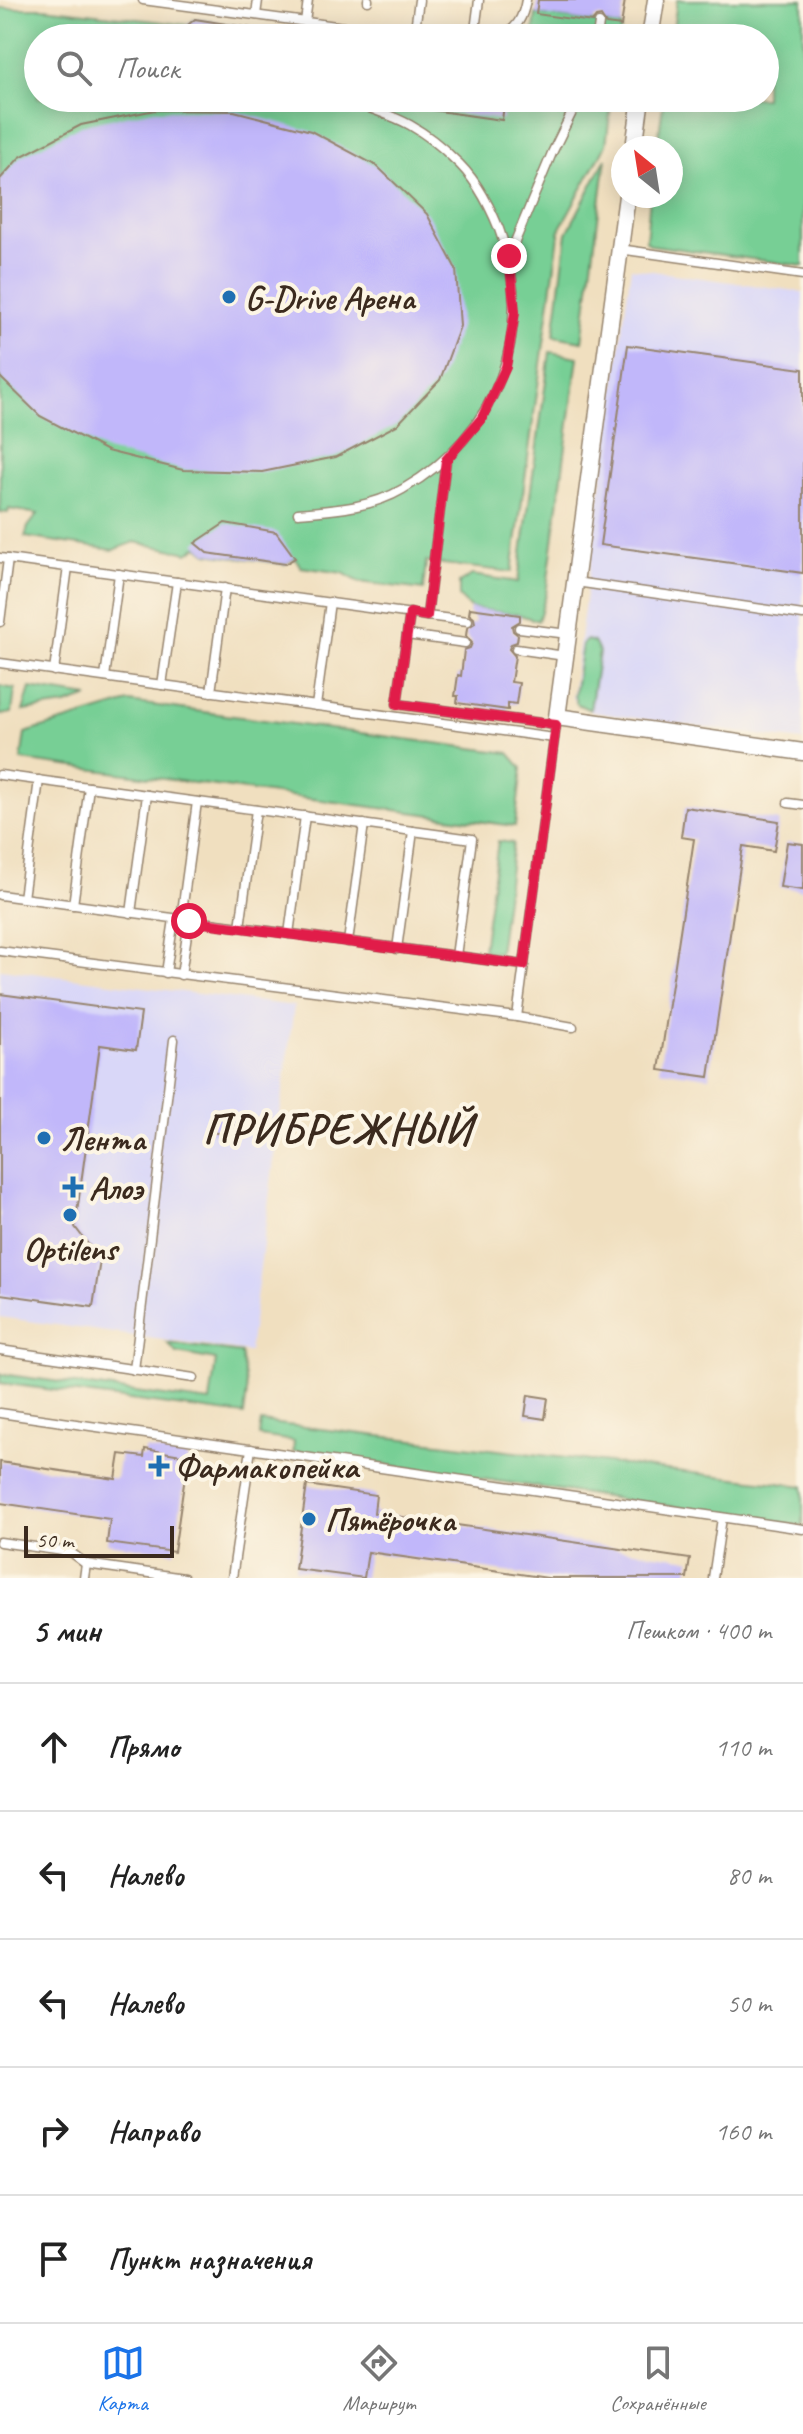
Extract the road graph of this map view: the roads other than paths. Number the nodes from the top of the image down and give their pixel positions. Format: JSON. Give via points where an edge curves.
{"nodes":[{"id":1,"x":145,"y":0,"type":"edge"},
{"id":2,"x":258,"y":0,"type":"edge"},
{"id":3,"x":308,"y":0,"type":"edge"},
{"id":4,"x":419,"y":0,"type":"edge"},
{"id":5,"x":479,"y":0,"type":"edge"},
{"id":6,"x":526,"y":0,"type":"edge"},
{"id":7,"x":656,"y":0,"type":"edge"},
{"id":8,"x":197,"y":4,"type":"edge"},
{"id":9,"x":256,"y":15,"type":"junction"},
{"id":10,"x":305,"y":22,"type":"junction"},
{"id":11,"x":321,"y":24,"type":"edge"},
{"id":12,"x":416,"y":24,"type":"edge"},
{"id":13,"x":476,"y":24,"type":"edge"},
{"id":14,"x":517,"y":24,"type":"edge"},
{"id":15,"x":652,"y":24,"type":"edge"},
{"id":16,"x":379,"y":112,"type":"edge"},
{"id":17,"x":572,"y":112,"type":"edge"},
{"id":18,"x":639,"y":112,"type":"edge"},
{"id":19,"x":636,"y":136,"type":"edge"},
{"id":20,"x":625,"y":208,"type":"edge"},
{"id":21,"x":619,"y":249,"type":"junction"},
{"id":22,"x":509,"y":256,"type":"junction"},
{"id":23,"x":803,"y":275,"type":"edge"},
{"id":24,"x":446,"y":460,"type":"junction"},
{"id":25,"x":298,"y":513,"type":"dead end"},
{"id":26,"x":4,"y":559,"type":"edge"},
{"id":27,"x":68,"y":567,"type":"junction"},
{"id":28,"x":119,"y":574,"type":"junction"},
{"id":29,"x":177,"y":582,"type":"junction"},
{"id":30,"x":575,"y":582,"type":"junction"},
{"id":31,"x":225,"y":588,"type":"junction"},
{"id":32,"x":330,"y":602,"type":"junction"},
{"id":33,"x":410,"y":613,"type":"junction"},
{"id":34,"x":803,"y":615,"type":"edge"},
{"id":35,"x":427,"y":616,"type":"junction"},
{"id":36,"x":468,"y":621,"type":"dead end"},
{"id":37,"x":0,"y":622,"type":"edge"},
{"id":38,"x":519,"y":628,"type":"dead end"},
{"id":39,"x":568,"y":634,"type":"junction"},
{"id":40,"x":407,"y":635,"type":"junction"},
{"id":41,"x":465,"y":643,"type":"dead end"},
{"id":42,"x":516,"y":649,"type":"dead end"},
{"id":43,"x":565,"y":656,"type":"junction"},
{"id":44,"x":0,"y":663,"type":"edge"},
{"id":45,"x":54,"y":671,"type":"junction"},
{"id":46,"x":105,"y":677,"type":"junction"},
{"id":47,"x":162,"y":685,"type":"junction"},
{"id":48,"x":211,"y":692,"type":"junction"},
{"id":49,"x":316,"y":706,"type":"junction"},
{"id":50,"x":556,"y":721,"type":"junction"},
{"id":51,"x":554,"y":738,"type":"junction"},
{"id":52,"x":803,"y":752,"type":"edge"},
{"id":53,"x":0,"y":775,"type":"edge"},
{"id":54,"x":39,"y":780,"type":"junction"},
{"id":55,"x":89,"y":787,"type":"junction"},
{"id":56,"x":147,"y":795,"type":"junction"},
{"id":57,"x":197,"y":802,"type":"junction"},
{"id":58,"x":788,"y":803,"type":"dead end"},
{"id":59,"x":803,"y":805,"type":"edge"},
{"id":60,"x":256,"y":810,"type":"junction"},
{"id":61,"x":305,"y":816,"type":"junction"},
{"id":62,"x":364,"y":824,"type":"junction"},
{"id":63,"x":413,"y":831,"type":"junction"},
{"id":64,"x":0,"y":895,"type":"edge"},
{"id":65,"x":23,"y":898,"type":"junction"},
{"id":66,"x":73,"y":905,"type":"junction"},
{"id":67,"x":131,"y":913,"type":"junction"},
{"id":68,"x":181,"y":920,"type":"junction"},
{"id":69,"x":240,"y":927,"type":"junction"},
{"id":70,"x":289,"y":934,"type":"junction"},
{"id":71,"x":348,"y":942,"type":"junction"},
{"id":72,"x":397,"y":949,"type":"junction"},
{"id":73,"x":0,"y":951,"type":"edge"},
{"id":74,"x":456,"y":956,"type":"junction"},
{"id":75,"x":524,"y":965,"type":"junction"},
{"id":76,"x":166,"y":973,"type":"junction"},
{"id":77,"x":181,"y":975,"type":"junction"},
{"id":78,"x":517,"y":1017,"type":"junction"},
{"id":79,"x":573,"y":1027,"type":"dead end"},
{"id":80,"x":174,"y":1040,"type":"dead end"},
{"id":81,"x":0,"y":1350,"type":"edge"},
{"id":82,"x":134,"y":1370,"type":"junction"},
{"id":83,"x":194,"y":1378,"type":"dead end"},
{"id":84,"x":0,"y":1413,"type":"edge"},
{"id":85,"x":251,"y":1449,"type":"junction"},
{"id":86,"x":722,"y":1518,"type":"junction"},
{"id":87,"x":803,"y":1529,"type":"edge"},
{"id":88,"x":0,"y":1542,"type":"edge"},
{"id":89,"x":86,"y":1564,"type":"junction"},
{"id":90,"x":84,"y":1578,"type":"edge"},
{"id":91,"x":184,"y":1578,"type":"edge"},
{"id":92,"x":232,"y":1578,"type":"edge"},
{"id":93,"x":713,"y":1578,"type":"edge"}],
"edges":[{"from":1,"to":8,"type":"lane"},
{"from":2,"to":9,"type":"lane"},
{"from":3,"to":10,"type":"lane"},
{"from":4,"to":12,"type":"lane"},
{"from":5,"to":13,"type":"lane"},
{"from":6,"to":14,"type":"lane"},
{"from":7,"to":15,"type":"street"},
{"from":8,"to":9,"type":"lane"},
{"from":9,"to":10,"type":"lane"},
{"from":10,"to":11,"type":"lane"},
{"from":16,"to":22,"type":"lane","via":[[411,125],[455,159],[489,204]]},
{"from":17,"to":22,"type":"lane"},
{"from":18,"to":19,"type":"street"},
{"from":20,"to":21,"type":"street"},
{"from":21,"to":23,"type":"lane"},
{"from":21,"to":30,"type":"street"},
{"from":22,"to":24,"type":"lane","via":[[515,312],[506,367],[482,418]]},
{"from":24,"to":25,"type":"lane","via":[[401,490],[351,509]]},
{"from":24,"to":35,"type":"lane"},
{"from":26,"to":27,"type":"lane"},
{"from":26,"to":37,"type":"lane"},
{"from":27,"to":28,"type":"lane"},
{"from":27,"to":45,"type":"lane"},
{"from":28,"to":29,"type":"lane"},
{"from":28,"to":46,"type":"lane"},
{"from":29,"to":31,"type":"lane"},
{"from":29,"to":47,"type":"lane"},
{"from":30,"to":34,"type":"lane"},
{"from":30,"to":39,"type":"street"},
{"from":31,"to":32,"type":"lane"},
{"from":31,"to":48,"type":"lane"},
{"from":32,"to":33,"type":"lane"},
{"from":32,"to":49,"type":"lane"},
{"from":33,"to":35,"type":"lane"},
{"from":33,"to":40,"type":"lane"},
{"from":35,"to":36,"type":"lane"},
{"from":38,"to":39,"type":"lane"},
{"from":39,"to":43,"type":"street"},
{"from":40,"to":41,"type":"lane"},
{"from":40,"to":50,"type":"lane","via":[[397,704]]},
{"from":42,"to":43,"type":"lane"},
{"from":43,"to":50,"type":"street"},
{"from":44,"to":45,"type":"lane"},
{"from":45,"to":46,"type":"lane"},
{"from":46,"to":47,"type":"lane"},
{"from":47,"to":48,"type":"lane"},
{"from":48,"to":49,"type":"lane"},
{"from":49,"to":51,"type":"lane"},
{"from":50,"to":51,"type":"lane"},
{"from":50,"to":52,"type":"street"},
{"from":51,"to":75,"type":"lane"},
{"from":53,"to":54,"type":"lane"},
{"from":54,"to":55,"type":"lane"},
{"from":54,"to":65,"type":"lane"},
{"from":55,"to":56,"type":"lane"},
{"from":55,"to":66,"type":"lane"},
{"from":56,"to":57,"type":"lane"},
{"from":56,"to":67,"type":"lane"},
{"from":57,"to":60,"type":"lane"},
{"from":57,"to":68,"type":"lane"},
{"from":58,"to":59,"type":"lane"},
{"from":60,"to":61,"type":"lane"},
{"from":60,"to":69,"type":"lane"},
{"from":61,"to":62,"type":"lane"},
{"from":61,"to":70,"type":"lane"},
{"from":62,"to":63,"type":"lane"},
{"from":62,"to":71,"type":"lane"},
{"from":63,"to":72,"type":"lane"},
{"from":63,"to":74,"type":"lane","via":[[472,839]]},
{"from":64,"to":65,"type":"lane"},
{"from":65,"to":66,"type":"lane"},
{"from":66,"to":67,"type":"lane"},
{"from":67,"to":68,"type":"lane"},
{"from":68,"to":69,"type":"lane"},
{"from":68,"to":76,"type":"lane"},
{"from":68,"to":77,"type":"lane"},
{"from":69,"to":70,"type":"lane"},
{"from":70,"to":71,"type":"lane"},
{"from":71,"to":72,"type":"lane"},
{"from":72,"to":74,"type":"lane"},
{"from":73,"to":76,"type":"lane"},
{"from":74,"to":75,"type":"lane"},
{"from":75,"to":78,"type":"lane"},
{"from":76,"to":77,"type":"lane"},
{"from":77,"to":78,"type":"lane"},
{"from":78,"to":79,"type":"lane"},
{"from":80,"to":82,"type":"lane"},
{"from":81,"to":82,"type":"lane"},
{"from":82,"to":83,"type":"lane"},
{"from":84,"to":85,"type":"lane"},
{"from":85,"to":86,"type":"lane"},
{"from":85,"to":92,"type":"lane"},
{"from":86,"to":87,"type":"lane"},
{"from":86,"to":93,"type":"lane"},
{"from":88,"to":89,"type":"lane","via":[[70,1552]]},
{"from":89,"to":90,"type":"lane"},
{"from":89,"to":91,"type":"lane"}]}
